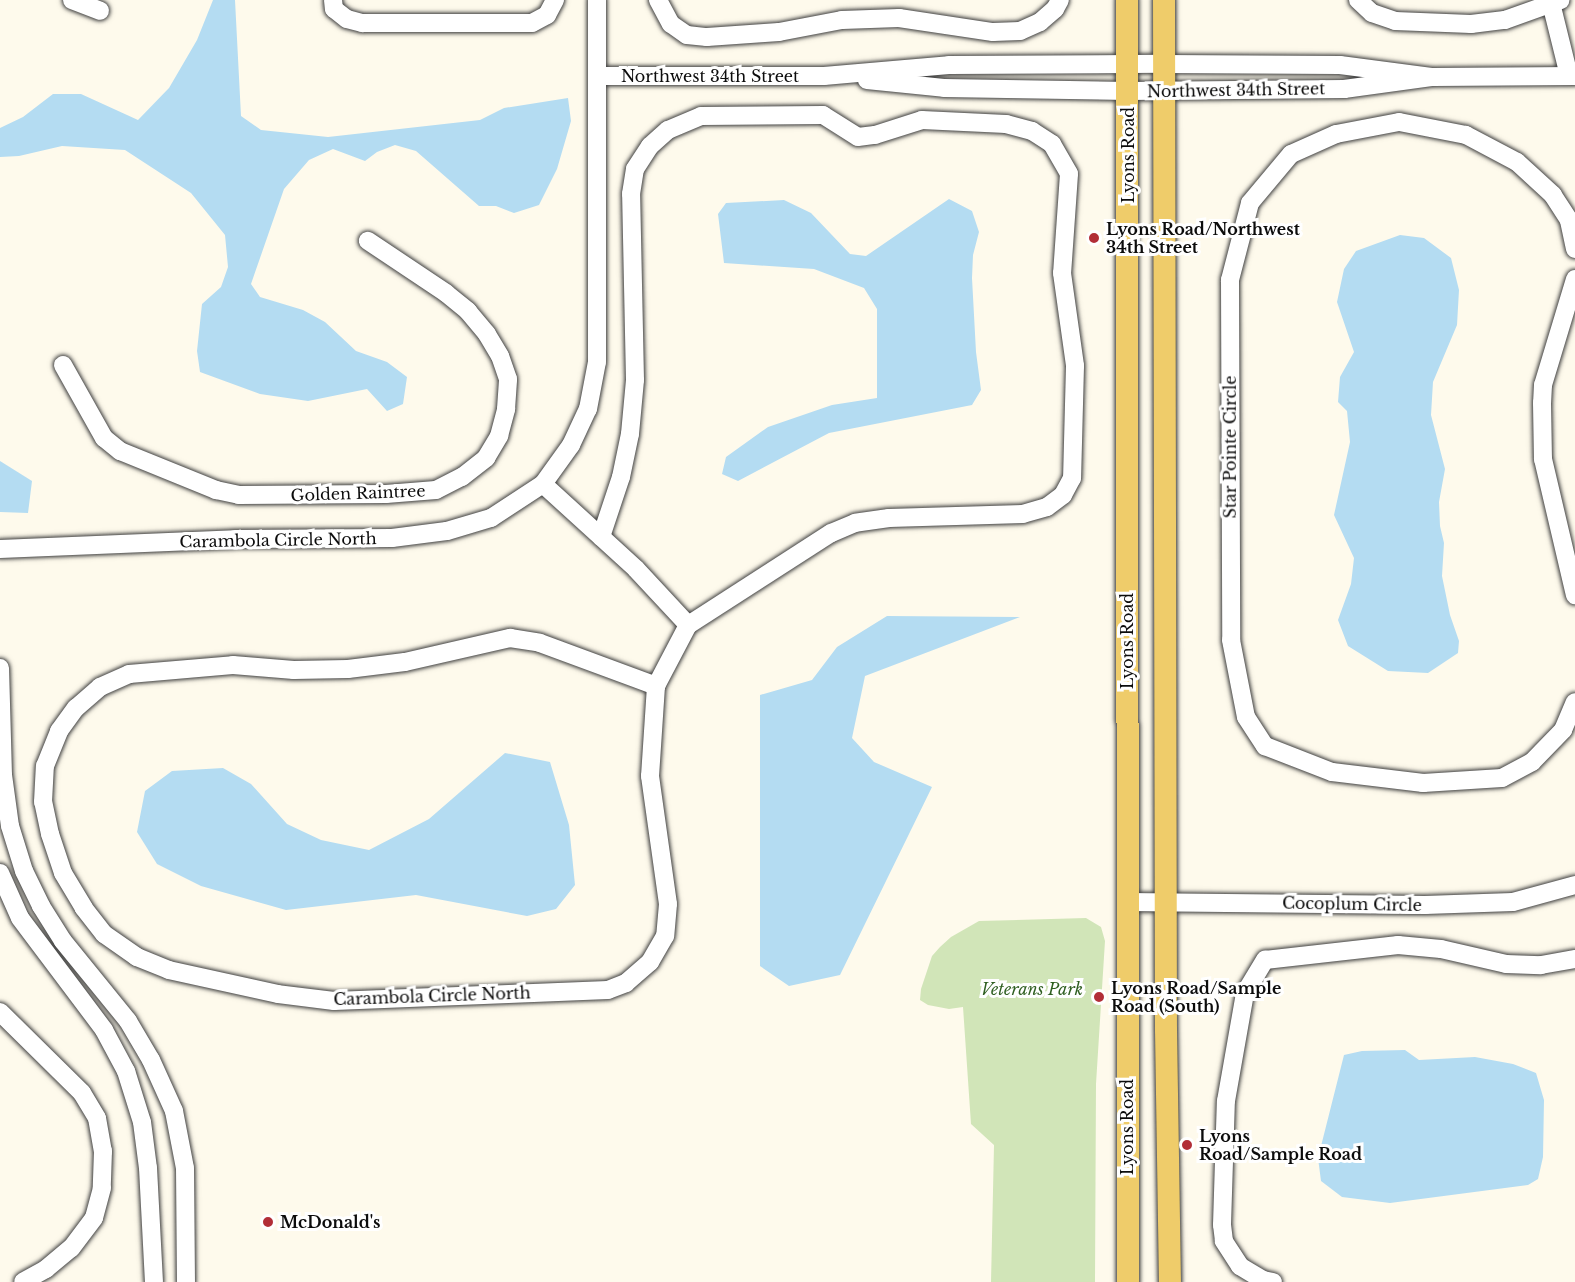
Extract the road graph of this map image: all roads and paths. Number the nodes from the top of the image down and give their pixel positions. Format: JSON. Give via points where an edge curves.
{"nodes":[{"id":1,"x":72,"y":0,"type":"edge"},
{"id":2,"x":333,"y":0,"type":"edge"},
{"id":3,"x":555,"y":0,"type":"edge"},
{"id":4,"x":597,"y":0,"type":"edge"},
{"id":5,"x":658,"y":0,"type":"edge"},
{"id":6,"x":1060,"y":0,"type":"edge"},
{"id":7,"x":1127,"y":0,"type":"edge"},
{"id":8,"x":1164,"y":0,"type":"edge"},
{"id":9,"x":1358,"y":0,"type":"edge"},
{"id":10,"x":1556,"y":2,"type":"edge"},
{"id":11,"x":100,"y":11,"type":"dead end"},
{"id":12,"x":1128,"y":64,"type":"junction"},
{"id":13,"x":1164,"y":64,"type":"junction"},
{"id":14,"x":597,"y":76,"type":"junction"},
{"id":15,"x":824,"y":76,"type":"junction"},
{"id":16,"x":1572,"y":76,"type":"edge"},
{"id":17,"x":1433,"y":77,"type":"junction"},
{"id":18,"x":1164,"y":90,"type":"junction"},
{"id":19,"x":1128,"y":92,"type":"junction"},
{"id":20,"x":368,"y":241,"type":"dead end"},
{"id":21,"x":1575,"y":249,"type":"edge"},
{"id":22,"x":1575,"y":279,"type":"edge"},
{"id":23,"x":63,"y":365,"type":"dead end"},
{"id":24,"x":543,"y":484,"type":"junction"},
{"id":25,"x":601,"y":537,"type":"junction"},
{"id":26,"x":1569,"y":545,"type":"edge"},
{"id":27,"x":0,"y":549,"type":"edge"},
{"id":28,"x":1575,"y":595,"type":"edge"},
{"id":29,"x":688,"y":625,"type":"junction"},
{"id":30,"x":0,"y":668,"type":"edge"},
{"id":31,"x":656,"y":686,"type":"junction"},
{"id":32,"x":1575,"y":702,"type":"edge"},
{"id":33,"x":0,"y":873,"type":"edge"},
{"id":34,"x":1575,"y":885,"type":"edge"},
{"id":35,"x":1127,"y":902,"type":"junction"},
{"id":36,"x":1166,"y":902,"type":"junction"},
{"id":37,"x":1575,"y":959,"type":"edge"},
{"id":38,"x":0,"y":1012,"type":"edge"},
{"id":39,"x":23,"y":1282,"type":"edge"},
{"id":40,"x":154,"y":1282,"type":"edge"},
{"id":41,"x":186,"y":1282,"type":"edge"},
{"id":42,"x":1128,"y":1282,"type":"edge"},
{"id":43,"x":1170,"y":1282,"type":"edge"},
{"id":44,"x":1273,"y":1282,"type":"edge"}],
"edges":[{"from":1,"to":11,"type":"street"},
{"from":2,"to":3,"type":"street","via":[[334,9],[347,19],[362,23],[532,23],[547,15]]},
{"from":4,"to":14,"type":"street","name":"Carambola Circle North"},
{"from":5,"to":6,"type":"street","via":[[671,24],[687,35],[707,37],[779,32],[842,20],[899,18],[993,32],[1020,31],[1040,22]]},
{"from":7,"to":12,"type":"main road","name":"Lyons Road"},
{"from":8,"to":13,"type":"main road"},
{"from":9,"to":10,"type":"street","via":[[1372,13],[1395,21],[1471,24],[1504,20]]},
{"from":10,"to":16,"type":"street"},
{"from":12,"to":13,"type":"street","name":"Northwest 34th Street"},
{"from":12,"to":15,"type":"street","name":"Northwest 34th Street","via":[[949,65]]},
{"from":12,"to":19,"type":"main road","name":"Lyons Road"},
{"from":13,"to":17,"type":"street","name":"Northwest 34th Street","via":[[1340,65]]},
{"from":13,"to":18,"type":"main road"},
{"from":14,"to":15,"type":"street","name":"Northwest 34th Street"},
{"from":14,"to":24,"type":"street","name":"Carambola Circle North","via":[[597,362],[588,409],[571,445]]},
{"from":15,"to":19,"type":"street","name":"Northwest 34th Street","via":[[944,88]]},
{"from":16,"to":17,"type":"street","name":"Northwest 34th Street"},
{"from":17,"to":18,"type":"street","name":"Northwest 34th Street","via":[[1344,89]]},
{"from":18,"to":19,"type":"street","name":"Northwest 34th Street"},
{"from":18,"to":36,"type":"main road"},
{"from":19,"to":35,"type":"main road","name":"Lyons Road"},
{"from":20,"to":23,"type":"street","name":"Golden Raintree","via":[[468,310],[491,341],[508,379],[499,436],[486,458],[462,477],[436,490],[248,495],[216,490],[120,451],[98,429]]},
{"from":21,"to":32,"type":"street","name":"Star Pointe Circle","via":[[1569,220],[1553,195],[1517,162],[1466,135],[1399,122],[1336,134],[1291,154],[1250,203],[1230,280],[1231,640],[1246,717],[1265,746],[1332,772],[1423,783],[1502,778],[1532,762],[1563,730]]},
{"from":22,"to":26,"type":"street","via":[[1542,403],[1542,459]]},
{"from":24,"to":25,"type":"street"},
{"from":24,"to":27,"type":"street","name":"Carambola Circle North","via":[[491,518],[447,531],[392,538],[235,538]]},
{"from":25,"to":29,"type":"street","via":[[636,568]]},
{"from":25,"to":29,"type":"street","via":[[621,477],[635,380],[631,194],[635,169],[650,146],[668,130],[701,116],[823,114],[858,136],[875,135],[922,120],[1006,124],[1032,131],[1052,144],[1069,174],[1062,273],[1074,377],[1072,478],[1063,495],[1047,507],[1023,514],[889,518],[855,524],[831,533]]},
{"from":26,"to":28,"type":"street"},
{"from":29,"to":31,"type":"street","name":"Carambola Circle North"},
{"from":30,"to":41,"type":"street","via":[[3,775],[10,826],[24,871],[63,941],[128,1021],[174,1111],[185,1168]]},
{"from":31,"to":31,"type":"street","name":"Carambola Circle North","via":[[650,776],[668,904],[665,936],[650,962],[626,983],[608,990],[334,1001],[278,994],[169,970],[137,957],[104,934],[63,873],[50,834],[44,802],[45,766],[59,731],[76,708],[100,687],[129,675],[233,665],[348,669],[405,662],[510,638],[540,643]]},
{"from":33,"to":40,"type":"street","via":[[20,918],[104,1030],[126,1071],[142,1122]]},
{"from":34,"to":36,"type":"street","name":"Cocoplum Circle","via":[[1513,902],[1425,905]]},
{"from":35,"to":36,"type":"street","name":"Cocoplum Circle"},
{"from":35,"to":42,"type":"main road","name":"Lyons Road"},
{"from":36,"to":43,"type":"main road"},
{"from":37,"to":44,"type":"street","via":[[1541,965],[1506,964],[1441,949],[1398,945],[1265,960],[1245,993],[1226,1101],[1222,1225],[1224,1241],[1240,1266]]},
{"from":38,"to":39,"type":"street","via":[[82,1093],[97,1118],[103,1151],[102,1188],[94,1218],[70,1248]]}]}
